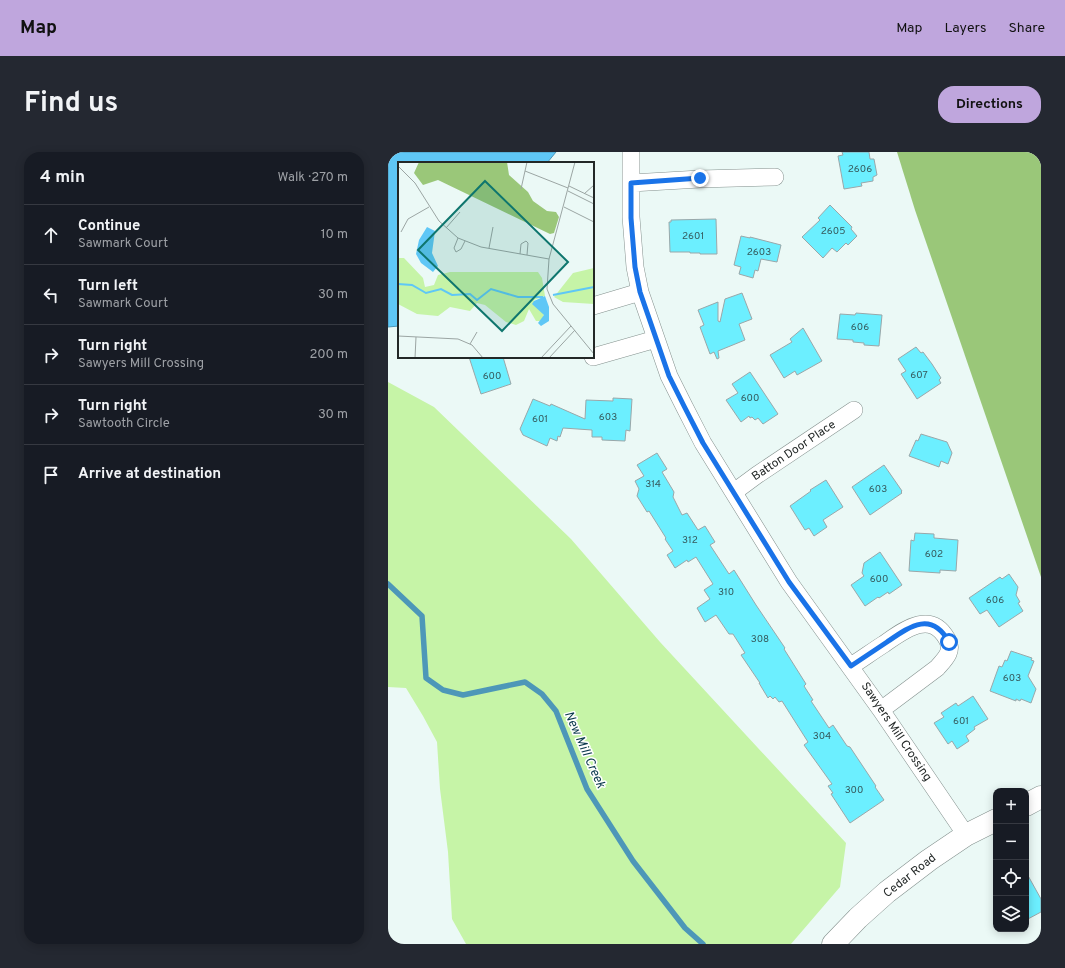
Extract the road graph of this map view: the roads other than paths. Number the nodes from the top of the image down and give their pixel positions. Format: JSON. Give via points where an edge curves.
{"nodes":[{"id":1,"x":631,"y":152,"type":"edge"},
{"id":2,"x":776,"y":177,"type":"dead end"},
{"id":3,"x":631,"y":183,"type":"junction"},
{"id":4,"x":640,"y":292,"type":"junction"},
{"id":5,"x":594,"y":306,"type":"edge"},
{"id":6,"x":656,"y":339,"type":"junction"},
{"id":7,"x":594,"y":357,"type":"edge"},
{"id":8,"x":854,"y":410,"type":"dead end"},
{"id":9,"x":734,"y":492,"type":"junction"},
{"id":10,"x":851,"y":666,"type":"junction"},
{"id":11,"x":881,"y":710,"type":"junction"},
{"id":12,"x":1041,"y":797,"type":"edge"},
{"id":13,"x":1029,"y":803,"type":"edge"},
{"id":14,"x":993,"y":822,"type":"edge"},
{"id":15,"x":966,"y":836,"type":"junction"},
{"id":16,"x":833,"y":944,"type":"edge"}],
"edges":[{"from":1,"to":3,"type":"street","name":"Sawyers Mill Crossing"},
{"from":2,"to":3,"type":"street","via":[[700,178]]},
{"from":3,"to":4,"type":"street","name":"Sawyers Mill Crossing","via":[[635,267]]},
{"from":4,"to":5,"type":"street"},
{"from":4,"to":6,"type":"street","name":"Sawyers Mill Crossing"},
{"from":6,"to":7,"type":"street"},
{"from":6,"to":9,"type":"street","name":"Sawyers Mill Crossing","via":[[669,376],[684,406],[703,443]]},
{"from":8,"to":9,"type":"street","name":"Batton Door Place"},
{"from":9,"to":10,"type":"street","name":"Sawyers Mill Crossing","via":[[789,582]]},
{"from":10,"to":11,"type":"street","name":"Sawyers Mill Crossing"},
{"from":10,"to":11,"type":"street","via":[[908,628],[923,624],[933,625],[945,634],[950,649],[945,660]]},
{"from":11,"to":15,"type":"street","name":"Sawyers Mill Crossing"},
{"from":12,"to":13,"type":"street"},
{"from":14,"to":15,"type":"street","name":"Cedar Road"},
{"from":15,"to":16,"type":"street","name":"Cedar Road","via":[[887,892]]}]}
